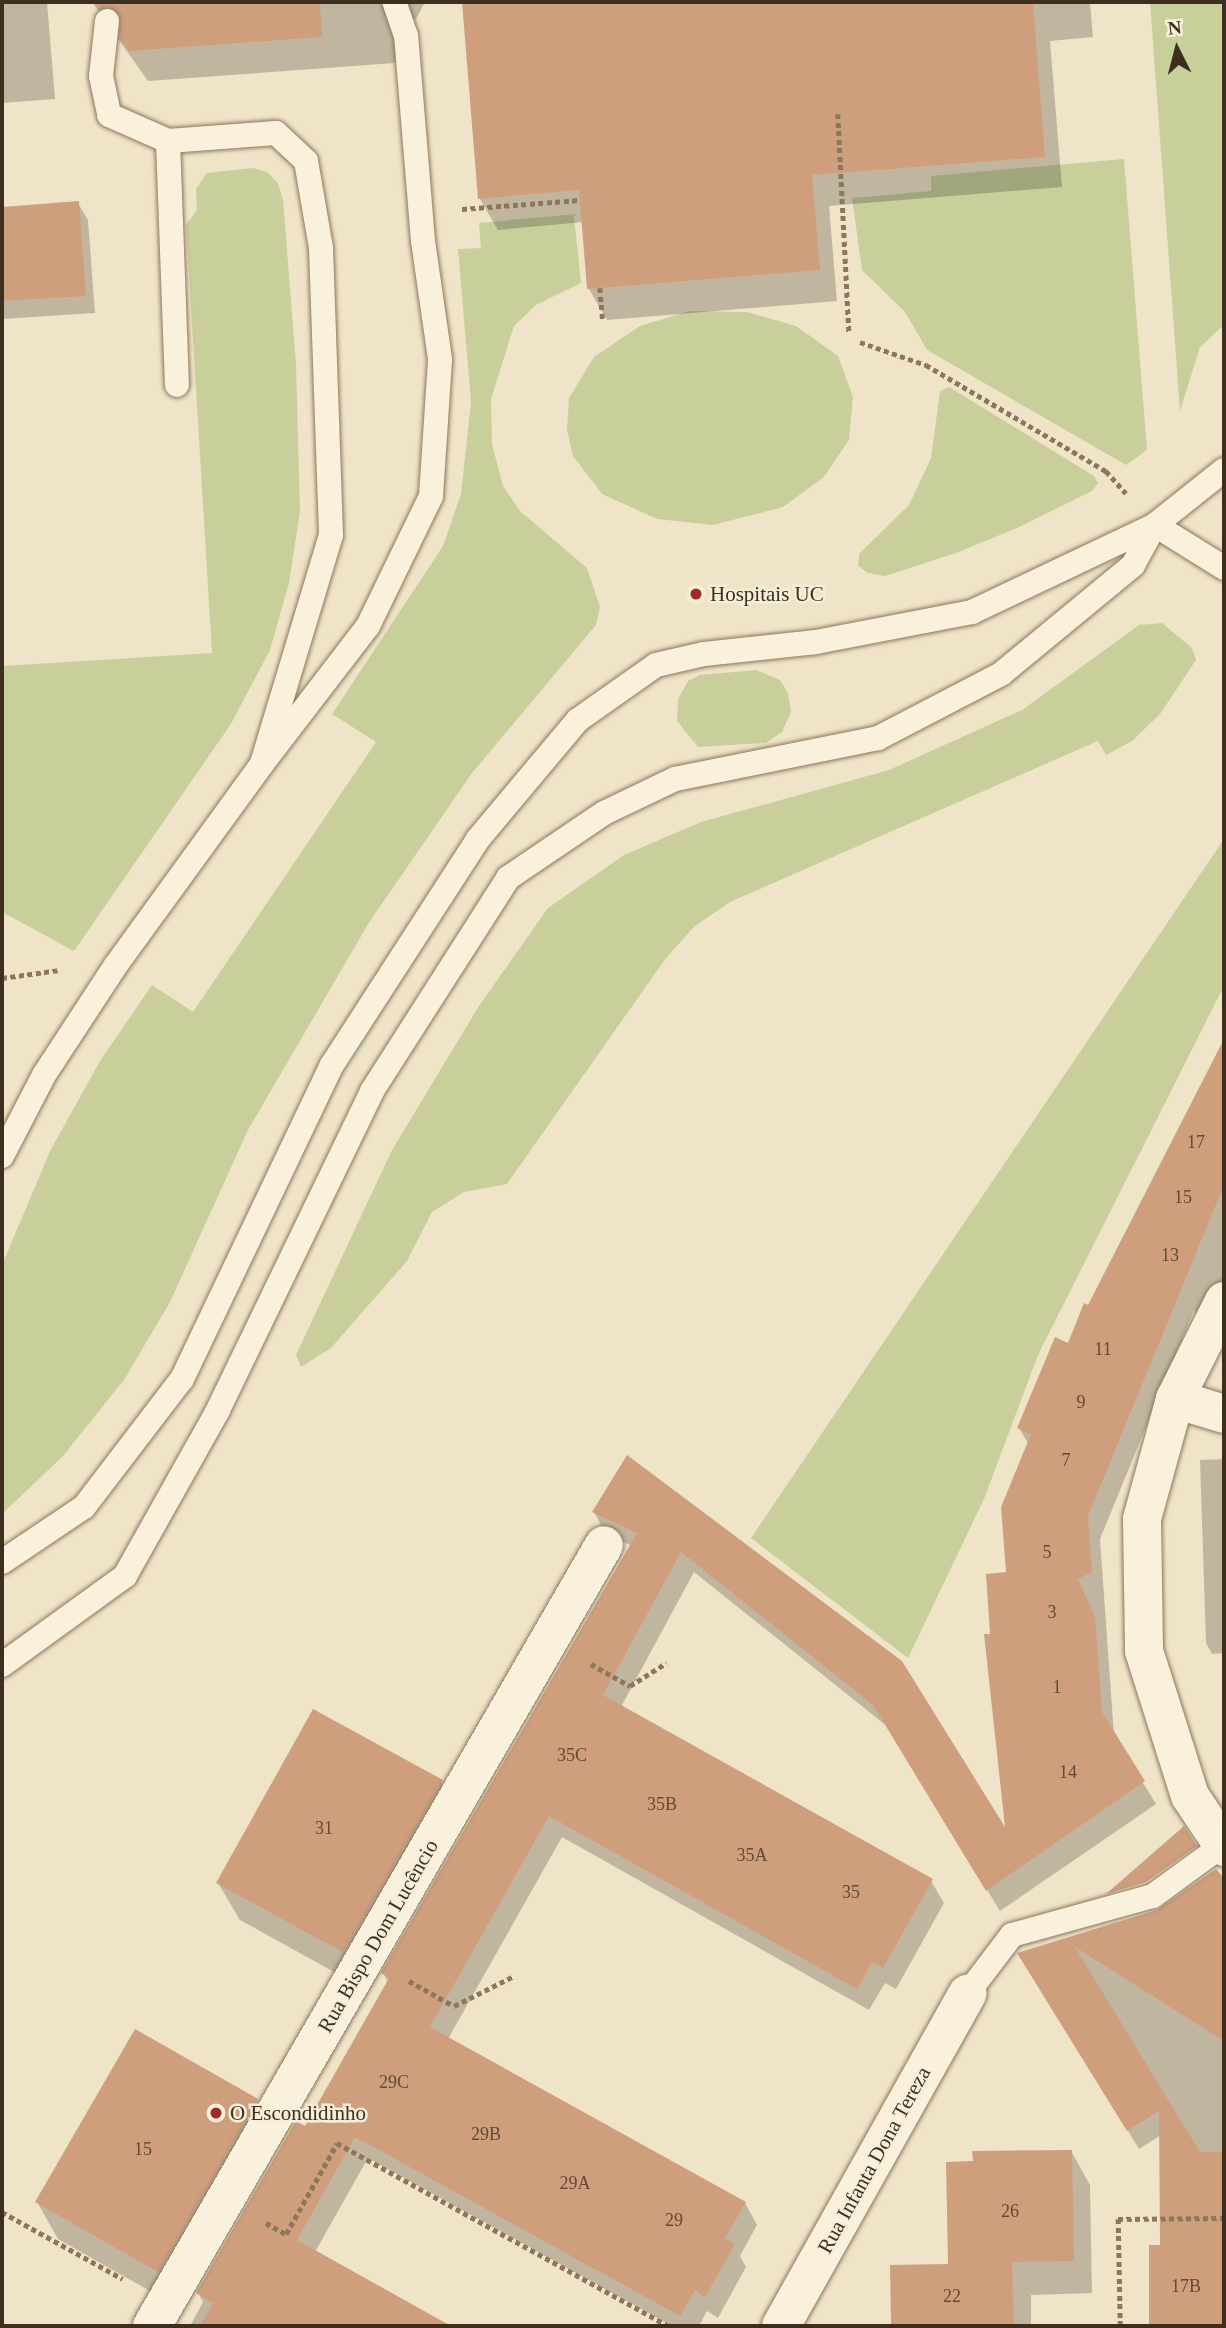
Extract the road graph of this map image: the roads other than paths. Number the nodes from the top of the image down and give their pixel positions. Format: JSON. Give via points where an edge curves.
{"nodes":[{"id":1,"x":394,"y":2,"type":"edge"},
{"id":2,"x":107,"y":21,"type":"dead end"},
{"id":3,"x":167,"y":141,"type":"junction"},
{"id":4,"x":177,"y":385,"type":"dead end"},
{"id":5,"x":1224,"y":470,"type":"edge"},
{"id":6,"x":1155,"y":525,"type":"junction"},
{"id":7,"x":1224,"y":568,"type":"edge"},
{"id":8,"x":262,"y":764,"type":"junction"},
{"id":9,"x":2,"y":1156,"type":"edge"},
{"id":10,"x":1224,"y":1301,"type":"edge"},
{"id":11,"x":1175,"y":1399,"type":"junction"},
{"id":12,"x":1224,"y":1414,"type":"edge"},
{"id":13,"x":604,"y":1545,"type":"dead end"},
{"id":14,"x":2,"y":1562,"type":"edge"},
{"id":15,"x":2,"y":1665,"type":"edge"},
{"id":16,"x":1224,"y":1845,"type":"edge"},
{"id":17,"x":967,"y":1994,"type":"joint"},
{"id":18,"x":159,"y":2315,"type":"edge"},
{"id":19,"x":781,"y":2326,"type":"edge"}],
"edges":[{"from":1,"to":8,"type":"lane","via":[[407,36],[423,241],[440,359],[431,496],[368,626]]},
{"from":2,"to":3,"type":"lane","via":[[102,76],[109,115]]},
{"from":3,"to":4,"type":"lane"},
{"from":3,"to":8,"type":"lane","via":[[276,133],[306,161],[321,248],[331,535]]},
{"from":5,"to":6,"type":"lane"},
{"from":6,"to":7,"type":"lane"},
{"from":6,"to":14,"type":"lane","via":[[972,611],[816,642],[704,654],[656,665],[578,720],[478,839],[332,1065],[182,1379],[85,1507]]},
{"from":6,"to":15,"type":"lane","via":[[1133,565],[1001,674],[878,738],[675,779],[604,813],[508,878],[372,1091],[218,1410],[125,1576]]},
{"from":8,"to":9,"type":"lane","via":[[116,965],[44,1075]]},
{"from":10,"to":11,"type":"street"},
{"from":11,"to":12,"type":"street"},
{"from":11,"to":16,"type":"street","via":[[1142,1519],[1144,1651],[1190,1796]]},
{"from":13,"to":18,"type":"street","name":"Rua Bispo Dom Lucêncio"},
{"from":16,"to":17,"type":"lane","via":[[1153,1896],[1012,1935]]},
{"from":17,"to":19,"type":"street","name":"Rua Infanta Dona Tereza"}]}
